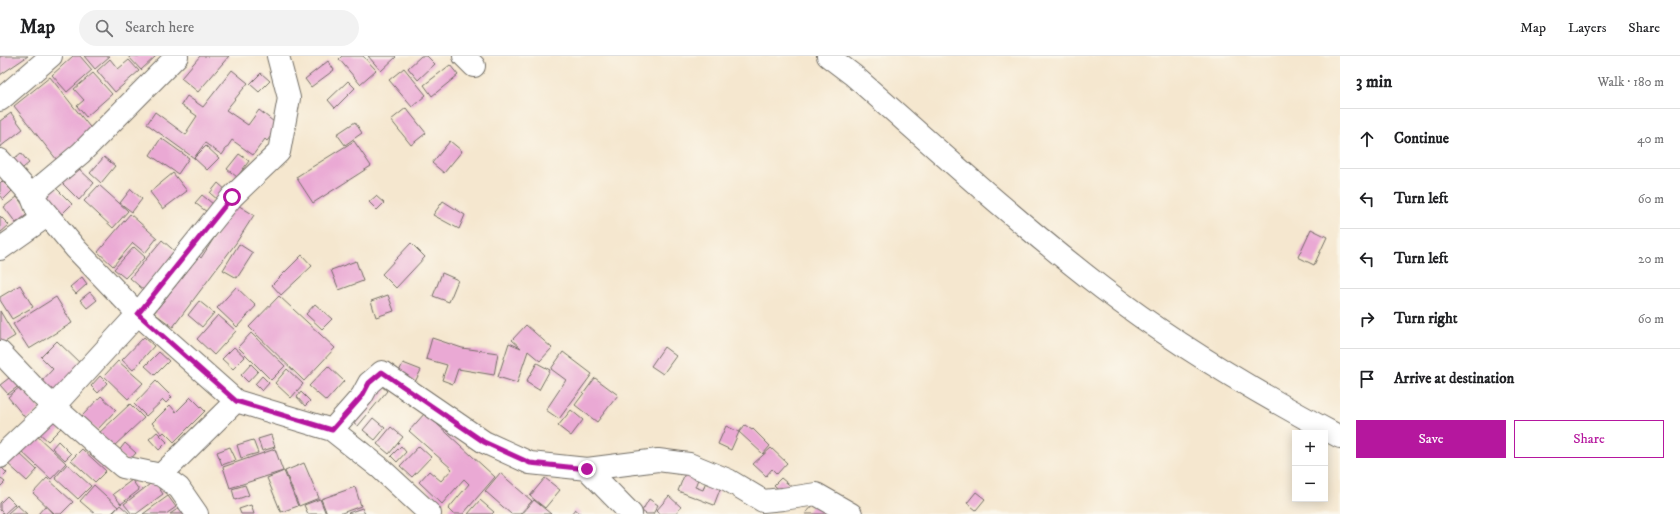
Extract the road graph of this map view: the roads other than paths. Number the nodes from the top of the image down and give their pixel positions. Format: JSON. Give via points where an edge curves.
{"nodes":[{"id":1,"x":51,"y":56,"type":"edge"},
{"id":2,"x":177,"y":56,"type":"edge"},
{"id":3,"x":278,"y":56,"type":"edge"},
{"id":4,"x":828,"y":56,"type":"edge"},
{"id":5,"x":0,"y":100,"type":"edge"},
{"id":6,"x":0,"y":160,"type":"edge"},
{"id":7,"x":31,"y":194,"type":"junction"},
{"id":8,"x":0,"y":249,"type":"edge"},
{"id":9,"x":138,"y":314,"type":"junction"},
{"id":10,"x":0,"y":352,"type":"edge"},
{"id":11,"x":236,"y":401,"type":"junction"},
{"id":12,"x":54,"y":406,"type":"junction"},
{"id":13,"x":332,"y":430,"type":"junction"},
{"id":14,"x":1340,"y":437,"type":"edge"},
{"id":15,"x":0,"y":457,"type":"edge"},
{"id":16,"x":587,"y":469,"type":"junction"},
{"id":17,"x":161,"y":475,"type":"junction"},
{"id":18,"x":198,"y":514,"type":"edge"},
{"id":19,"x":430,"y":514,"type":"edge"},
{"id":20,"x":631,"y":514,"type":"edge"},
{"id":21,"x":851,"y":514,"type":"edge"}],
"edges":[{"from":1,"to":5,"type":"street"},
{"from":2,"to":7,"type":"street","via":[[81,153]]},
{"from":3,"to":9,"type":"street","via":[[289,98],[279,152],[232,197]]},
{"from":4,"to":14,"type":"street","via":[[1056,252],[1102,288],[1200,356]]},
{"from":6,"to":7,"type":"street"},
{"from":7,"to":8,"type":"street","via":[[41,220]]},
{"from":7,"to":9,"type":"street","via":[[76,249]]},
{"from":9,"to":11,"type":"street"},
{"from":9,"to":12,"type":"street"},
{"from":10,"to":12,"type":"street"},
{"from":11,"to":13,"type":"street"},
{"from":11,"to":17,"type":"street"},
{"from":12,"to":15,"type":"street"},
{"from":12,"to":17,"type":"street","via":[[123,466]]},
{"from":13,"to":16,"type":"street","via":[[362,396],[369,383],[382,372],[484,442],[530,463]]},
{"from":13,"to":19,"type":"street","via":[[379,467]]},
{"from":16,"to":20,"type":"street"},
{"from":16,"to":21,"type":"street","via":[[658,460],[689,464],[728,480],[763,501],[816,494]]},
{"from":17,"to":18,"type":"street","via":[[179,488]]}]}
